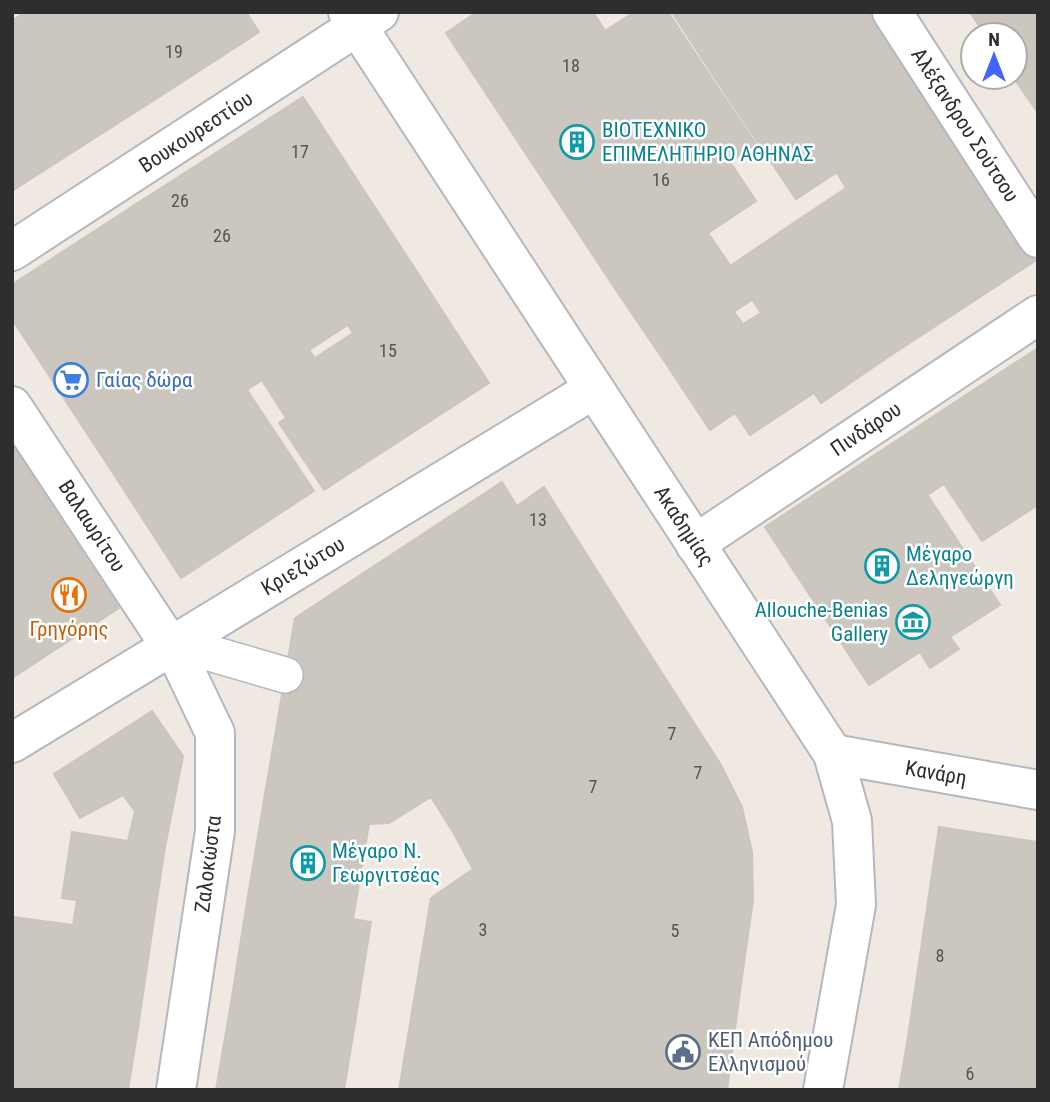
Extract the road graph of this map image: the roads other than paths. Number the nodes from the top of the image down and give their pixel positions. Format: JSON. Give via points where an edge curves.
{"nodes":[{"id":1,"x":892,"y":12,"type":"edge"},
{"id":2,"x":362,"y":17,"type":"edge"},
{"id":3,"x":1038,"y":238,"type":"edge"},
{"id":4,"x":12,"y":251,"type":"edge"},
{"id":5,"x":1038,"y":315,"type":"edge"},
{"id":6,"x":594,"y":389,"type":"junction"},
{"id":7,"x":12,"y":406,"type":"edge"},
{"id":8,"x":695,"y":544,"type":"junction"},
{"id":9,"x":171,"y":646,"type":"junction"},
{"id":10,"x":285,"y":675,"type":"dead end"},
{"id":11,"x":12,"y":743,"type":"edge"},
{"id":12,"x":834,"y":754,"type":"junction"},
{"id":13,"x":1038,"y":790,"type":"edge"},
{"id":14,"x":176,"y":1090,"type":"edge"},
{"id":15,"x":824,"y":1090,"type":"edge"}],
"edges":[{"from":1,"to":3,"type":"street","name":"Αλέξανδρου Σούτσου"},
{"from":2,"to":4,"type":"street","name":"Βουκουρεστίου"},
{"from":2,"to":6,"type":"street","name":"Ακαδημίας"},
{"from":5,"to":8,"type":"street","name":"Πινδάρου"},
{"from":6,"to":8,"type":"street","name":"Ακαδημίας"},
{"from":6,"to":9,"type":"street","name":"Κριεζώτου"},
{"from":7,"to":9,"type":"street","name":"Βαλαωρίτου"},
{"from":8,"to":12,"type":"street","name":"Ακαδημίας"},
{"from":9,"to":10,"type":"lane"},
{"from":9,"to":11,"type":"street","name":"Κριεζώτου"},
{"from":9,"to":14,"type":"street","name":"Ζαλοκώστα","via":[[215,733],[215,831]]},
{"from":12,"to":13,"type":"street","name":"Κανάρη"},
{"from":12,"to":15,"type":"street","name":"Ακαδημίας","via":[[852,821],[856,905]]}]}
